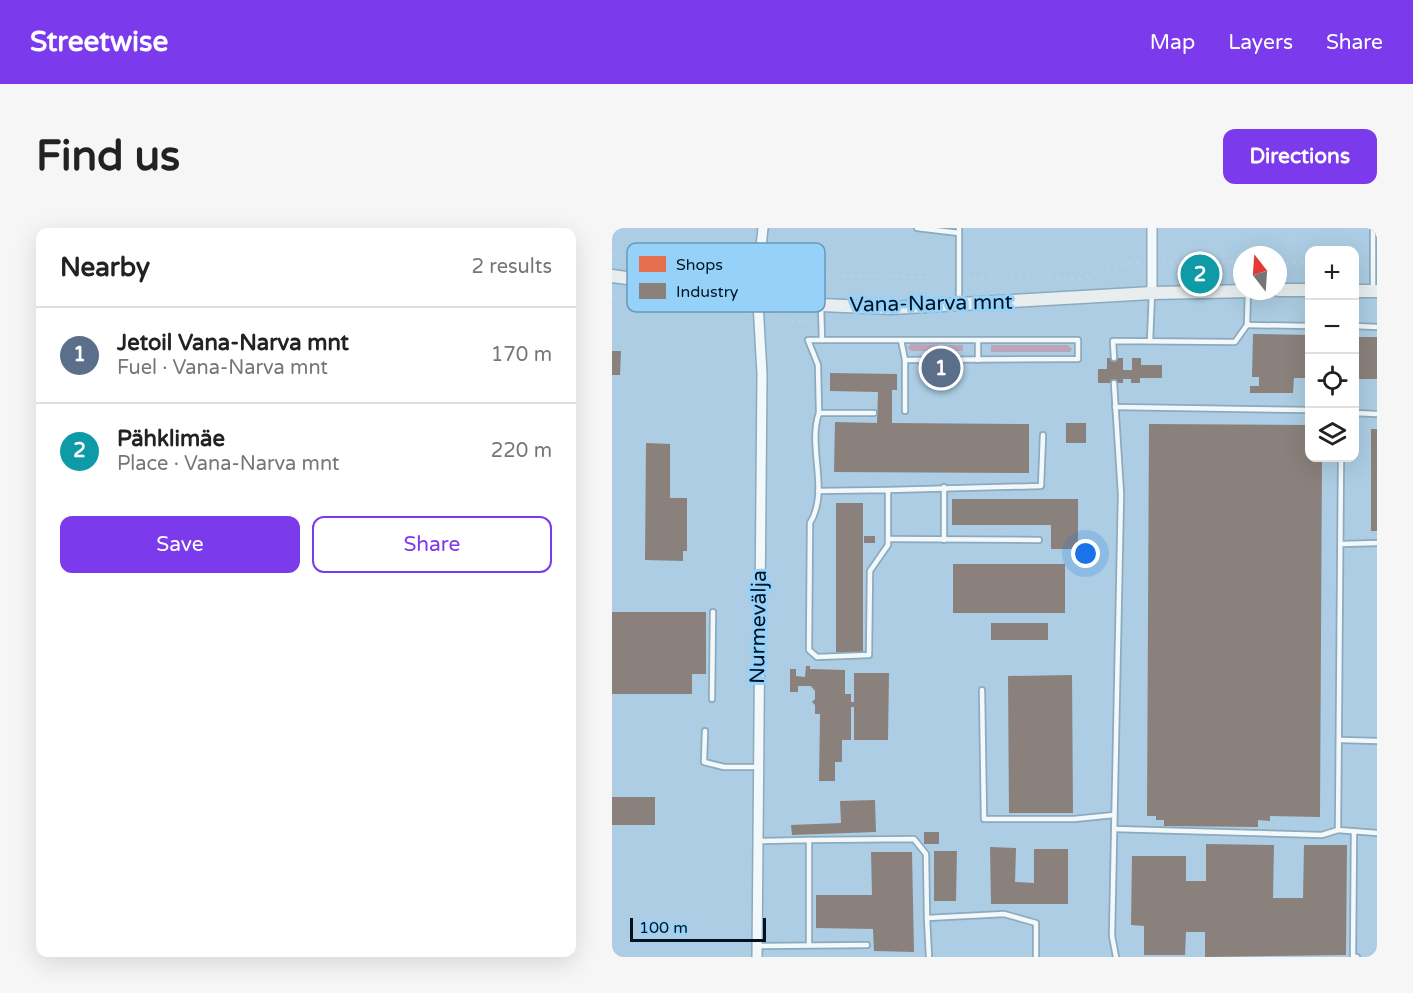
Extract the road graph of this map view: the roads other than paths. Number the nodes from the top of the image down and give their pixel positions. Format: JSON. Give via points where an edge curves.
{"nodes":[{"id":1,"x":764,"y":228,"type":"edge"},
{"id":2,"x":917,"y":228,"type":"edge"},
{"id":3,"x":1152,"y":228,"type":"edge"},
{"id":4,"x":1373,"y":228,"type":"edge"},
{"id":5,"x":959,"y":230,"type":"edge"},
{"id":6,"x":762,"y":243,"type":"edge"},
{"id":7,"x":612,"y":276,"type":"edge"},
{"id":8,"x":627,"y":278,"type":"edge"},
{"id":9,"x":1287,"y":290,"type":"edge"},
{"id":10,"x":1305,"y":290,"type":"edge"},
{"id":11,"x":1233,"y":291,"type":"edge"},
{"id":12,"x":1359,"y":291,"type":"edge"},
{"id":13,"x":1375,"y":291,"type":"edge"},
{"id":14,"x":1152,"y":293,"type":"junction"},
{"id":15,"x":1249,"y":300,"type":"edge"},
{"id":16,"x":825,"y":305,"type":"edge"},
{"id":17,"x":958,"y":305,"type":"junction"},
{"id":18,"x":759,"y":312,"type":"edge"},
{"id":19,"x":821,"y":312,"type":"edge"},
{"id":20,"x":1247,"y":325,"type":"junction"},
{"id":21,"x":1305,"y":326,"type":"edge"},
{"id":22,"x":1359,"y":327,"type":"edge"},
{"id":23,"x":1377,"y":327,"type":"edge"},
{"id":24,"x":822,"y":340,"type":"junction"},
{"id":25,"x":901,"y":340,"type":"junction"},
{"id":26,"x":978,"y":340,"type":"junction"},
{"id":27,"x":1150,"y":341,"type":"junction"},
{"id":28,"x":1114,"y":358,"type":"dead end"},
{"id":29,"x":905,"y":360,"type":"junction"},
{"id":30,"x":978,"y":360,"type":"junction"},
{"id":31,"x":1114,"y":383,"type":"dead end"},
{"id":32,"x":1115,"y":406,"type":"junction"},
{"id":33,"x":1305,"y":410,"type":"edge"},
{"id":34,"x":905,"y":411,"type":"dead end"},
{"id":35,"x":819,"y":413,"type":"junction"},
{"id":36,"x":874,"y":413,"type":"dead end"},
{"id":37,"x":1359,"y":413,"type":"edge"},
{"id":38,"x":1377,"y":414,"type":"edge"},
{"id":39,"x":1043,"y":435,"type":"dead end"},
{"id":40,"x":1341,"y":462,"type":"edge"},
{"id":41,"x":944,"y":487,"type":"junction"},
{"id":42,"x":888,"y":490,"type":"junction"},
{"id":43,"x":818,"y":492,"type":"junction"},
{"id":44,"x":888,"y":539,"type":"junction"},
{"id":45,"x":944,"y":540,"type":"junction"},
{"id":46,"x":1040,"y":540,"type":"dead end"},
{"id":47,"x":1377,"y":543,"type":"edge"},
{"id":48,"x":1341,"y":544,"type":"junction"},
{"id":49,"x":713,"y":612,"type":"dead end"},
{"id":50,"x":982,"y":690,"type":"dead end"},
{"id":51,"x":712,"y":699,"type":"dead end"},
{"id":52,"x":705,"y":731,"type":"dead end"},
{"id":53,"x":1341,"y":740,"type":"junction"},
{"id":54,"x":1377,"y":741,"type":"edge"},
{"id":55,"x":757,"y":767,"type":"junction"},
{"id":56,"x":1114,"y":815,"type":"junction"},
{"id":57,"x":1114,"y":829,"type":"junction"},
{"id":58,"x":1338,"y":830,"type":"junction"},
{"id":59,"x":1354,"y":831,"type":"junction"},
{"id":60,"x":1377,"y":833,"type":"edge"},
{"id":61,"x":809,"y":840,"type":"junction"},
{"id":62,"x":757,"y":841,"type":"junction"},
{"id":63,"x":927,"y":918,"type":"junction"},
{"id":64,"x":809,"y":945,"type":"junction"},
{"id":65,"x":867,"y":945,"type":"dead end"},
{"id":66,"x":757,"y":946,"type":"junction"},
{"id":67,"x":757,"y":957,"type":"edge"},
{"id":68,"x":929,"y":957,"type":"edge"},
{"id":69,"x":1036,"y":957,"type":"edge"},
{"id":70,"x":1116,"y":957,"type":"edge"},
{"id":71,"x":1354,"y":957,"type":"edge"}],
"edges":[{"from":1,"to":6,"type":"street","name":"Nurmevälja"},
{"from":2,"to":5,"type":"lane"},
{"from":3,"to":14,"type":"street"},
{"from":4,"to":13,"type":"lane"},
{"from":5,"to":17,"type":"lane"},
{"from":7,"to":8,"type":"main road","name":"Vana-Narva mnt"},
{"from":9,"to":10,"type":"main road"},
{"from":11,"to":14,"type":"main road","name":"Vana-Narva mnt"},
{"from":12,"to":13,"type":"main road"},
{"from":14,"to":17,"type":"main road","name":"Vana-Narva mnt"},
{"from":14,"to":27,"type":"lane"},
{"from":15,"to":20,"type":"lane"},
{"from":16,"to":17,"type":"main road","name":"Vana-Narva mnt"},
{"from":18,"to":55,"type":"street","name":"Nurmevälja","via":[[762,374]]},
{"from":19,"to":24,"type":"lane"},
{"from":20,"to":21,"type":"lane"},
{"from":20,"to":27,"type":"lane","via":[[1236,342]]},
{"from":22,"to":23,"type":"lane"},
{"from":24,"to":25,"type":"lane"},
{"from":24,"to":35,"type":"lane","via":[[808,340],[818,365]]},
{"from":25,"to":26,"type":"lane"},
{"from":25,"to":29,"type":"lane"},
{"from":26,"to":30,"type":"lane"},
{"from":26,"to":30,"type":"lane","via":[[1078,340],[1078,359]]},
{"from":27,"to":28,"type":"lane","via":[[1113,341]]},
{"from":29,"to":30,"type":"lane"},
{"from":29,"to":34,"type":"lane"},
{"from":31,"to":32,"type":"lane"},
{"from":32,"to":33,"type":"lane"},
{"from":32,"to":56,"type":"lane","via":[[1120,494]]},
{"from":35,"to":36,"type":"lane"},
{"from":35,"to":43,"type":"lane","via":[[815,424]]},
{"from":37,"to":38,"type":"lane"},
{"from":39,"to":41,"type":"lane","via":[[1041,486]]},
{"from":40,"to":48,"type":"lane"},
{"from":41,"to":42,"type":"lane"},
{"from":41,"to":45,"type":"lane"},
{"from":42,"to":43,"type":"lane"},
{"from":42,"to":44,"type":"lane"},
{"from":43,"to":44,"type":"lane","via":[[818,510],[810,523],[809,650],[817,657],[869,655],[870,571]]},
{"from":44,"to":45,"type":"lane"},
{"from":45,"to":46,"type":"lane"},
{"from":47,"to":48,"type":"lane"},
{"from":48,"to":53,"type":"lane"},
{"from":49,"to":51,"type":"lane"},
{"from":50,"to":56,"type":"lane","via":[[984,819]]},
{"from":52,"to":55,"type":"lane","via":[[704,762],[724,767]]},
{"from":53,"to":54,"type":"lane"},
{"from":53,"to":58,"type":"lane"},
{"from":55,"to":62,"type":"street","name":"Nurmevälja"},
{"from":56,"to":57,"type":"lane"},
{"from":57,"to":58,"type":"lane","via":[[1322,836]]},
{"from":57,"to":70,"type":"lane","via":[[1112,936]]},
{"from":58,"to":59,"type":"lane"},
{"from":59,"to":60,"type":"lane"},
{"from":59,"to":71,"type":"lane"},
{"from":61,"to":62,"type":"lane"},
{"from":61,"to":63,"type":"lane","via":[[914,839],[926,854]]},
{"from":61,"to":64,"type":"lane"},
{"from":62,"to":66,"type":"street","name":"Nurmevälja"},
{"from":63,"to":68,"type":"lane"},
{"from":63,"to":69,"type":"lane","via":[[1004,914],[1036,923]]},
{"from":64,"to":65,"type":"lane"},
{"from":64,"to":66,"type":"lane"},
{"from":66,"to":67,"type":"street","name":"Nurmevälja"}]}
